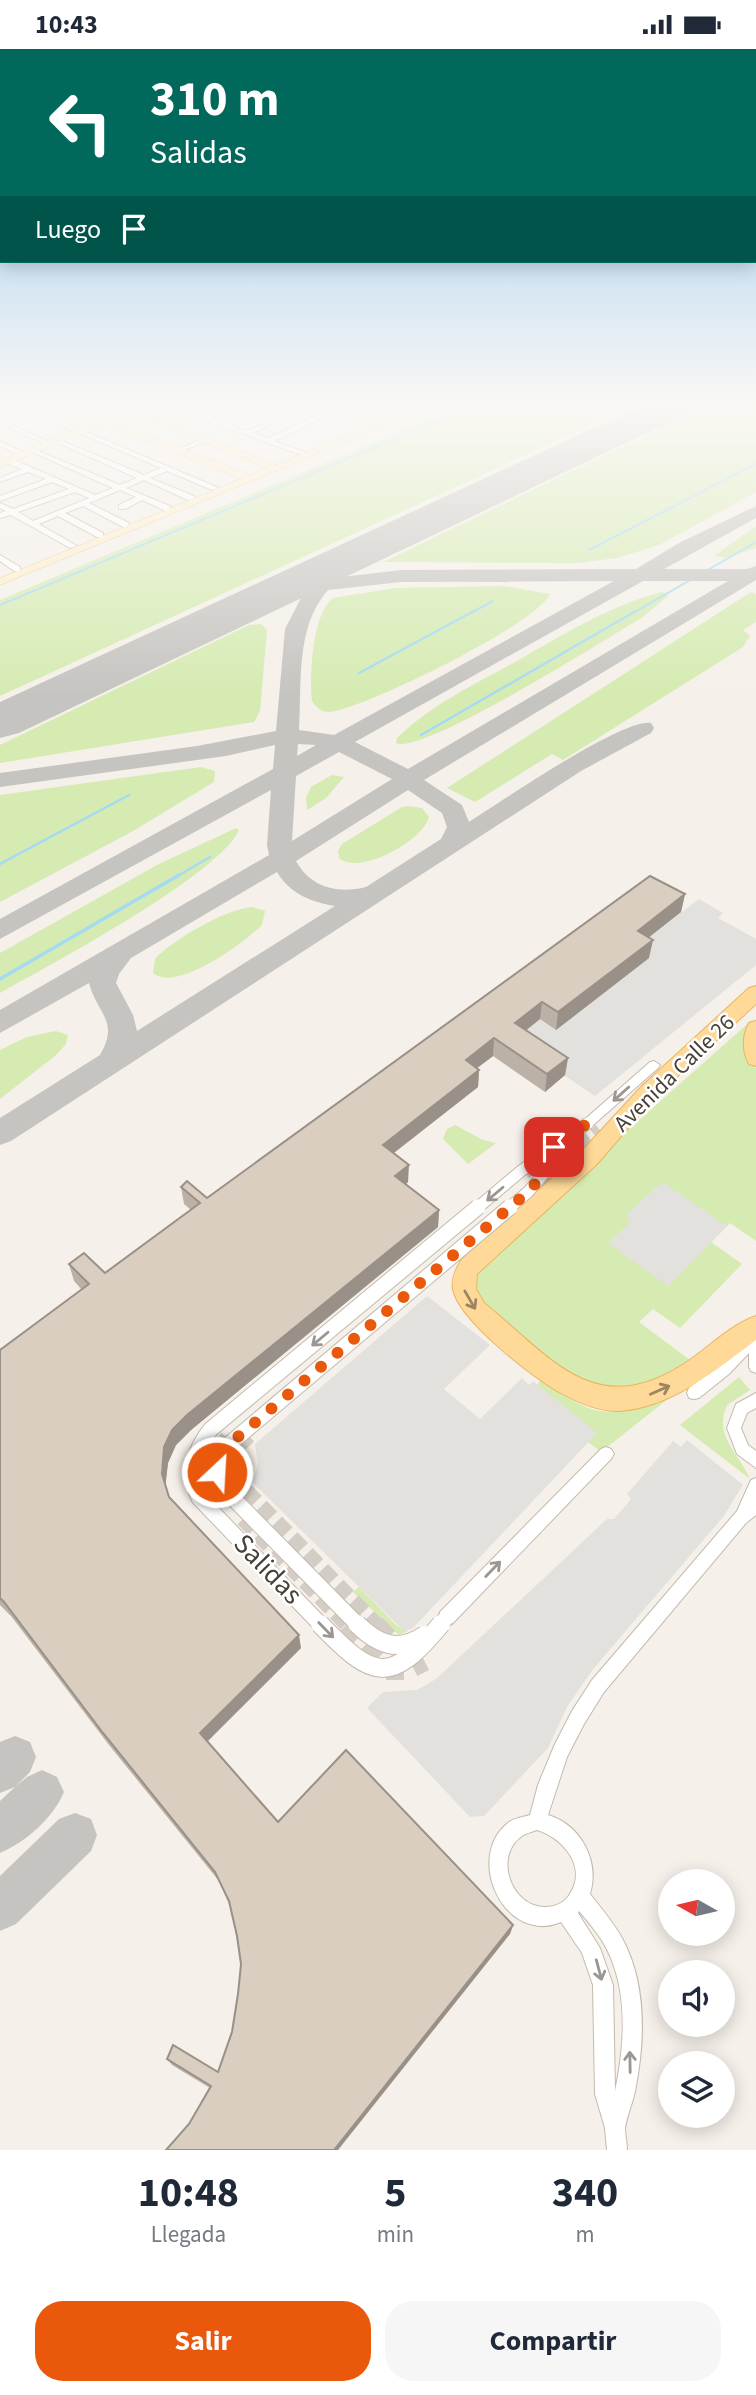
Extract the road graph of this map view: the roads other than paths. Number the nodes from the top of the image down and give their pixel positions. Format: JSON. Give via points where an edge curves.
{"nodes":[{"id":1,"x":46,"y":500,"type":"edge"},
{"id":2,"x":90,"y":500,"type":"edge"},
{"id":3,"x":137,"y":500,"type":"edge"},
{"id":4,"x":150,"y":500,"type":"edge"},
{"id":5,"x":186,"y":500,"type":"edge"},
{"id":6,"x":194,"y":500,"type":"edge"},
{"id":7,"x":0,"y":502,"type":"edge"},
{"id":8,"x":83,"y":503,"type":"junction"},
{"id":9,"x":122,"y":507,"type":"dead end"},
{"id":10,"x":167,"y":508,"type":"junction"},
{"id":11,"x":11,"y":513,"type":"junction"},
{"id":12,"x":59,"y":513,"type":"junction"},
{"id":13,"x":0,"y":516,"type":"edge"},
{"id":14,"x":32,"y":524,"type":"junction"},
{"id":15,"x":126,"y":525,"type":"junction"},
{"id":16,"x":100,"y":535,"type":"junction"},
{"id":17,"x":73,"y":546,"type":"junction"},
{"id":18,"x":0,"y":557,"type":"edge"},
{"id":19,"x":17,"y":569,"type":"junction"},
{"id":20,"x":0,"y":576,"type":"edge"},
{"id":21,"x":0,"y":582,"type":"edge"},
{"id":22,"x":756,"y":993,"type":"edge"},
{"id":23,"x":756,"y":1028,"type":"edge"},
{"id":24,"x":756,"y":1059,"type":"edge"},
{"id":25,"x":654,"y":1065,"type":"dead end"},
{"id":26,"x":588,"y":1123,"type":"junction"},
{"id":27,"x":756,"y":1326,"type":"edge"},
{"id":28,"x":756,"y":1336,"type":"edge"},
{"id":29,"x":756,"y":1345,"type":"edge"},
{"id":30,"x":756,"y":1367,"type":"edge"},
{"id":31,"x":694,"y":1393,"type":"dead end"},
{"id":32,"x":756,"y":1400,"type":"edge"},
{"id":33,"x":606,"y":1454,"type":"dead end"},
{"id":34,"x":754,"y":1464,"type":"edge"},
{"id":35,"x":756,"y":1485,"type":"edge"},
{"id":36,"x":756,"y":1505,"type":"edge"},
{"id":37,"x":740,"y":1518,"type":"junction"},
{"id":38,"x":446,"y":1618,"type":"junction"},
{"id":39,"x":537,"y":1821,"type":"junction"},
{"id":40,"x":579,"y":1896,"type":"junction"},
{"id":41,"x":565,"y":1912,"type":"junction"},
{"id":42,"x":615,"y":2128,"type":"junction"},
{"id":43,"x":617,"y":2150,"type":"edge"}],
"edges":[{"from":1,"to":11,"type":"street"},
{"from":2,"to":8,"type":"street"},
{"from":3,"to":9,"type":"street"},
{"from":4,"to":10,"type":"street"},
{"from":5,"to":10,"type":"main road"},
{"from":6,"to":21,"type":"main road"},
{"from":7,"to":11,"type":"street"},
{"from":8,"to":12,"type":"street"},
{"from":8,"to":15,"type":"street"},
{"from":10,"to":15,"type":"main road"},
{"from":11,"to":13,"type":"street"},
{"from":11,"to":14,"type":"street"},
{"from":12,"to":14,"type":"street"},
{"from":12,"to":16,"type":"street"},
{"from":14,"to":17,"type":"street"},
{"from":15,"to":16,"type":"main road"},
{"from":16,"to":17,"type":"main road"},
{"from":17,"to":19,"type":"main road"},
{"from":18,"to":19,"type":"street"},
{"from":19,"to":20,"type":"main road"},
{"from":22,"to":27,"type":"main road","name":"Avenida Calle 26","one_way":true,"via":[[649,1091],[589,1158],[470,1266],[464,1281],[465,1294],[476,1310],[566,1384],[599,1398],[622,1400],[652,1394],[688,1375]]},
{"from":23,"to":24,"type":"main road","via":[[752,1042]]},
{"from":25,"to":26,"type":"street","name":"Salidas","one_way":true},
{"from":26,"to":38,"type":"street","name":"Salidas","bridge":true,"via":[[528,1192],[227,1446],[218,1465],[224,1489],[371,1638],[405,1646]]},
{"from":26,"to":38,"type":"street","name":"Salidas","one_way":true,"bridge":true,"via":[[521,1171],[211,1429],[195,1457],[193,1483],[200,1498],[365,1666],[388,1669],[402,1664]]},
{"from":28,"to":31,"type":"street"},
{"from":29,"to":30,"type":"street"},
{"from":32,"to":34,"type":"street","via":[[741,1409],[734,1428]]},
{"from":38,"to":33,"type":"street","name":"Salidas","one_way":true},
{"from":35,"to":37,"type":"street"},
{"from":36,"to":37,"type":"street"},
{"from":37,"to":39,"type":"street","via":[[590,1699],[557,1759]]},
{"from":39,"to":40,"type":"street","via":[[557,1826],[580,1851],[584,1874]]},
{"from":39,"to":41,"type":"street","via":[[518,1826],[504,1841],[498,1863],[502,1886],[524,1912],[545,1918]]},
{"from":40,"to":41,"type":"street"},
{"from":42,"to":40,"type":"street","one_way":true,"via":[[630,2073],[628,1983],[611,1937]]},
{"from":41,"to":42,"type":"street","one_way":true,"via":[[600,1968],[605,2094]]},
{"from":42,"to":43,"type":"street"}]}
